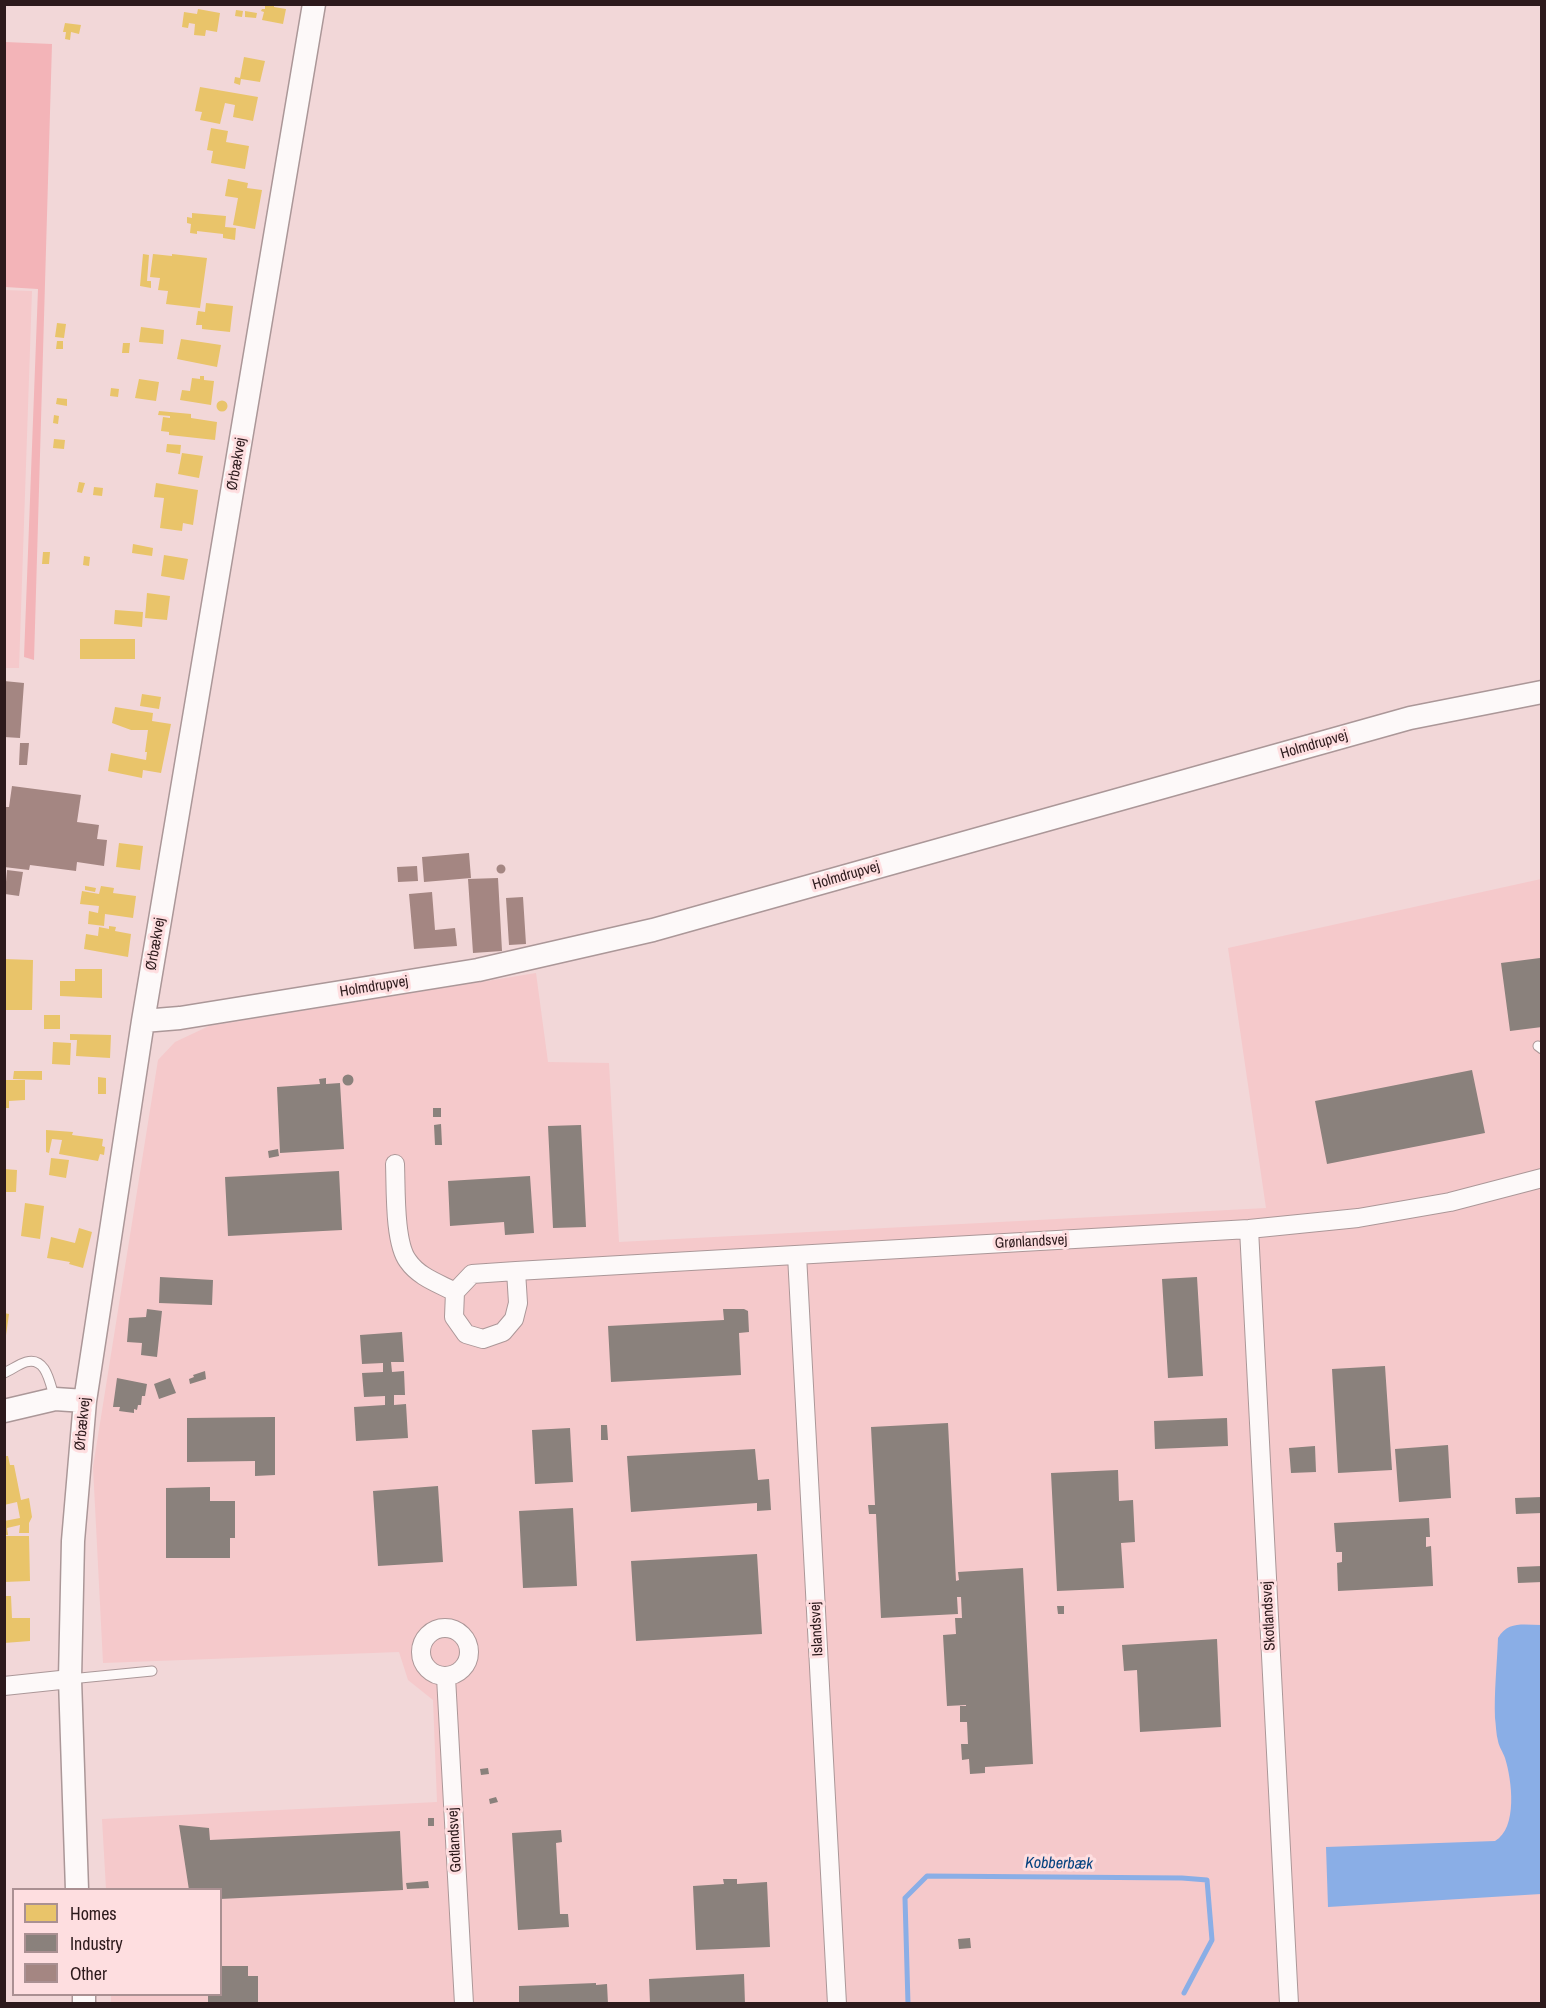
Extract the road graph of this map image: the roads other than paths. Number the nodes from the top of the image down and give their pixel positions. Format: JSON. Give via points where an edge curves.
{"nodes":[{"id":1,"x":314,"y":4,"type":"edge"},
{"id":2,"x":1542,"y":692,"type":"edge"},
{"id":3,"x":143,"y":1021,"type":"junction"},
{"id":4,"x":395,"y":1164,"type":"dead end"},
{"id":5,"x":1542,"y":1178,"type":"edge"},
{"id":6,"x":1249,"y":1229,"type":"junction"},
{"id":7,"x":797,"y":1255,"type":"junction"},
{"id":8,"x":516,"y":1271,"type":"junction"},
{"id":9,"x":455,"y":1292,"type":"junction"},
{"id":10,"x":4,"y":1373,"type":"edge"},
{"id":11,"x":55,"y":1399,"type":"junction"},
{"id":12,"x":85,"y":1401,"type":"junction"},
{"id":13,"x":4,"y":1411,"type":"edge"},
{"id":14,"x":152,"y":1671,"type":"dead end"},
{"id":15,"x":446,"y":1677,"type":"dead end"},
{"id":16,"x":70,"y":1678,"type":"junction"},
{"id":17,"x":4,"y":1686,"type":"edge"},
{"id":18,"x":77,"y":1888,"type":"edge"},
{"id":19,"x":464,"y":2004,"type":"edge"},
{"id":20,"x":837,"y":2004,"type":"edge"},
{"id":21,"x":1289,"y":2004,"type":"edge"}],
"edges":[{"from":1,"to":3,"type":"street","name":"Ørbækvej"},
{"from":2,"to":3,"type":"street","name":"Holmdrupvej","via":[[1410,718],[653,930],[478,970]]},
{"from":3,"to":12,"type":"street","name":"Ørbækvej"},
{"from":4,"to":9,"type":"street","via":[[399,1238],[407,1260],[422,1275]]},
{"from":5,"to":6,"type":"street","name":"Grønlandsvej","via":[[1450,1202],[1379,1215]]},
{"from":6,"to":7,"type":"street","name":"Grønlandsvej"},
{"from":6,"to":21,"type":"street","name":"Skotlandsvej"},
{"from":7,"to":8,"type":"street","name":"Grønlandsvej"},
{"from":7,"to":20,"type":"street","name":"Islandsvej"},
{"from":8,"to":9,"type":"street","name":"Grønlandsvej","via":[[472,1274]]},
{"from":8,"to":9,"type":"street","via":[[518,1303],[514,1319],[503,1332],[483,1339],[466,1334],[454,1317]]},
{"from":10,"to":11,"type":"lane","via":[[27,1361],[37,1361],[44,1366]]},
{"from":11,"to":12,"type":"street"},
{"from":11,"to":13,"type":"street"},
{"from":12,"to":16,"type":"street","name":"Ørbækvej","via":[[73,1541]]},
{"from":14,"to":16,"type":"lane"},
{"from":15,"to":19,"type":"street","name":"Gotlandsvej"},
{"from":16,"to":17,"type":"street"},
{"from":16,"to":18,"type":"street","name":"Ørbækvej"}]}
